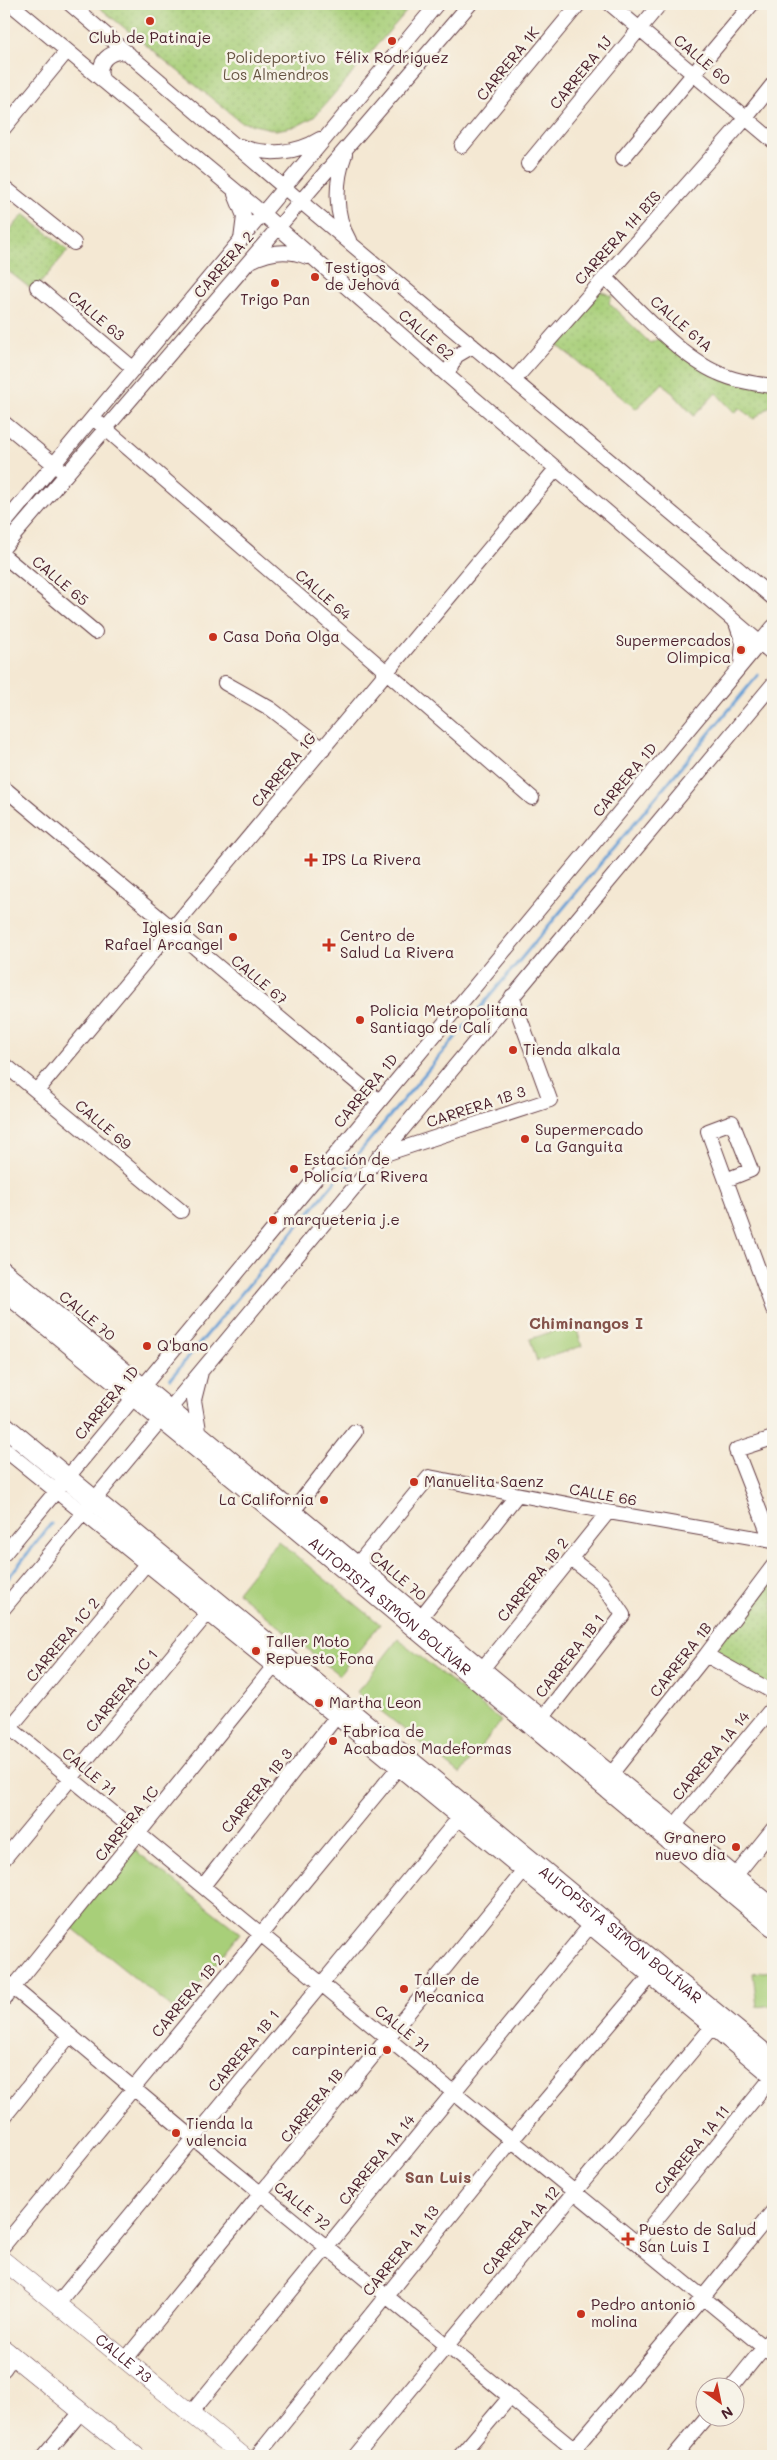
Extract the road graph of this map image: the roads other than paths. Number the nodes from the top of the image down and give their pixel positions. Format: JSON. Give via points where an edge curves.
{"nodes":[{"id":1,"x":11,"y":4,"type":"edge"},
{"id":2,"x":70,"y":4,"type":"edge"},
{"id":3,"x":437,"y":4,"type":"edge"},
{"id":4,"x":470,"y":4,"type":"edge"},
{"id":5,"x":579,"y":4,"type":"edge"},
{"id":6,"x":610,"y":4,"type":"edge"},
{"id":7,"x":660,"y":4,"type":"edge"},
{"id":8,"x":752,"y":4,"type":"edge"},
{"id":9,"x":426,"y":17,"type":"junction"},
{"id":10,"x":639,"y":29,"type":"junction"},
{"id":11,"x":446,"y":32,"type":"junction"},
{"id":12,"x":67,"y":51,"type":"junction"},
{"id":13,"x":129,"y":54,"type":"junction"},
{"id":14,"x":694,"y":74,"type":"junction"},
{"id":15,"x":103,"y":81,"type":"junction"},
{"id":16,"x":773,"y":84,"type":"edge"},
{"id":17,"x":746,"y":118,"type":"junction"},
{"id":18,"x":4,"y":128,"type":"edge"},
{"id":19,"x":329,"y":132,"type":"junction"},
{"id":20,"x":773,"y":141,"type":"edge"},
{"id":21,"x":234,"y":143,"type":"junction"},
{"id":22,"x":462,"y":146,"type":"dead end"},
{"id":23,"x":346,"y":150,"type":"junction"},
{"id":24,"x":623,"y":158,"type":"dead end"},
{"id":25,"x":528,"y":164,"type":"dead end"},
{"id":26,"x":4,"y":187,"type":"edge"},
{"id":27,"x":230,"y":187,"type":"junction"},
{"id":28,"x":284,"y":187,"type":"junction"},
{"id":29,"x":301,"y":201,"type":"junction"},
{"id":30,"x":262,"y":214,"type":"junction"},
{"id":31,"x":278,"y":228,"type":"junction"},
{"id":32,"x":240,"y":242,"type":"junction"},
{"id":33,"x":351,"y":242,"type":"junction"},
{"id":34,"x":74,"y":243,"type":"dead end"},
{"id":35,"x":246,"y":264,"type":"junction"},
{"id":36,"x":319,"y":264,"type":"junction"},
{"id":37,"x":605,"y":277,"type":"junction"},
{"id":38,"x":37,"y":287,"type":"dead end"},
{"id":39,"x":473,"y":346,"type":"junction"},
{"id":40,"x":134,"y":369,"type":"junction"},
{"id":41,"x":447,"y":375,"type":"junction"},
{"id":42,"x":514,"y":380,"type":"junction"},
{"id":43,"x":773,"y":386,"type":"edge"},
{"id":44,"x":93,"y":418,"type":"junction"},
{"id":45,"x":4,"y":423,"type":"edge"},
{"id":46,"x":105,"y":428,"type":"junction"},
{"id":47,"x":54,"y":464,"type":"junction"},
{"id":48,"x":556,"y":469,"type":"junction"},
{"id":49,"x":66,"y":474,"type":"junction"},
{"id":50,"x":4,"y":524,"type":"edge"},
{"id":51,"x":4,"y":547,"type":"edge"},
{"id":52,"x":4,"y":556,"type":"edge"},
{"id":53,"x":758,"y":584,"type":"junction"},
{"id":54,"x":773,"y":588,"type":"edge"},
{"id":55,"x":773,"y":598,"type":"edge"},
{"id":56,"x":736,"y":622,"type":"junction"},
{"id":57,"x":773,"y":627,"type":"edge"},
{"id":58,"x":95,"y":632,"type":"dead end"},
{"id":59,"x":760,"y":642,"type":"junction"},
{"id":60,"x":773,"y":654,"type":"edge"},
{"id":61,"x":740,"y":666,"type":"junction"},
{"id":62,"x":387,"y":672,"type":"junction"},
{"id":63,"x":225,"y":683,"type":"dead end"},
{"id":64,"x":773,"y":684,"type":"edge"},
{"id":65,"x":773,"y":698,"type":"edge"},
{"id":66,"x":753,"y":710,"type":"junction"},
{"id":67,"x":323,"y":749,"type":"junction"},
{"id":68,"x":4,"y":788,"type":"edge"},
{"id":69,"x":532,"y":798,"type":"dead end"},
{"id":70,"x":172,"y":929,"type":"junction"},
{"id":71,"x":512,"y":996,"type":"junction"},
{"id":72,"x":4,"y":1064,"type":"edge"},
{"id":73,"x":37,"y":1091,"type":"junction"},
{"id":74,"x":379,"y":1101,"type":"junction"},
{"id":75,"x":405,"y":1125,"type":"junction"},
{"id":76,"x":412,"y":1145,"type":"junction"},
{"id":77,"x":379,"y":1156,"type":"junction"},
{"id":78,"x":726,"y":1180,"type":"dead end"},
{"id":79,"x":181,"y":1212,"type":"dead end"},
{"id":80,"x":4,"y":1269,"type":"edge"},
{"id":81,"x":4,"y":1290,"type":"edge"},
{"id":82,"x":773,"y":1309,"type":"edge"},
{"id":83,"x":98,"y":1356,"type":"junction"},
{"id":84,"x":207,"y":1362,"type":"junction"},
{"id":85,"x":139,"y":1390,"type":"junction"},
{"id":86,"x":165,"y":1412,"type":"junction"},
{"id":87,"x":4,"y":1426,"type":"edge"},
{"id":88,"x":199,"y":1430,"type":"junction"},
{"id":89,"x":355,"y":1432,"type":"dead end"},
{"id":90,"x":773,"y":1438,"type":"edge"},
{"id":91,"x":4,"y":1449,"type":"edge"},
{"id":92,"x":61,"y":1484,"type":"junction"},
{"id":93,"x":517,"y":1495,"type":"junction"},
{"id":94,"x":88,"y":1506,"type":"junction"},
{"id":95,"x":294,"y":1510,"type":"junction"},
{"id":96,"x":608,"y":1512,"type":"junction"},
{"id":97,"x":769,"y":1521,"type":"edge"},
{"id":98,"x":772,"y":1541,"type":"edge"},
{"id":99,"x":4,"y":1554,"type":"edge"},
{"id":100,"x":571,"y":1559,"type":"junction"},
{"id":101,"x":146,"y":1564,"type":"junction"},
{"id":102,"x":773,"y":1566,"type":"edge"},
{"id":103,"x":354,"y":1568,"type":"junction"},
{"id":104,"x":4,"y":1608,"type":"edge"},
{"id":105,"x":207,"y":1614,"type":"junction"},
{"id":106,"x":421,"y":1617,"type":"junction"},
{"id":107,"x":706,"y":1655,"type":"junction"},
{"id":108,"x":278,"y":1662,"type":"junction"},
{"id":109,"x":483,"y":1668,"type":"junction"},
{"id":110,"x":773,"y":1692,"type":"edge"},
{"id":111,"x":773,"y":1707,"type":"edge"},
{"id":112,"x":543,"y":1716,"type":"junction"},
{"id":113,"x":336,"y":1718,"type":"junction"},
{"id":114,"x":7,"y":1732,"type":"edge"},
{"id":115,"x":398,"y":1768,"type":"junction"},
{"id":116,"x":612,"y":1773,"type":"junction"},
{"id":117,"x":71,"y":1777,"type":"junction"},
{"id":118,"x":458,"y":1819,"type":"junction"},
{"id":119,"x":675,"y":1825,"type":"junction"},
{"id":120,"x":773,"y":1829,"type":"edge"},
{"id":121,"x":139,"y":1834,"type":"junction"},
{"id":122,"x":4,"y":1859,"type":"edge"},
{"id":123,"x":523,"y":1872,"type":"junction"},
{"id":124,"x":736,"y":1875,"type":"junction"},
{"id":125,"x":203,"y":1886,"type":"junction"},
{"id":126,"x":773,"y":1905,"type":"edge"},
{"id":127,"x":773,"y":1926,"type":"edge"},
{"id":128,"x":588,"y":1927,"type":"junction"},
{"id":129,"x":261,"y":1934,"type":"junction"},
{"id":130,"x":650,"y":1977,"type":"junction"},
{"id":131,"x":9,"y":1984,"type":"edge"},
{"id":132,"x":322,"y":1984,"type":"junction"},
{"id":133,"x":4,"y":1999,"type":"edge"},
{"id":134,"x":712,"y":2027,"type":"junction"},
{"id":135,"x":70,"y":2035,"type":"junction"},
{"id":136,"x":388,"y":2038,"type":"junction"},
{"id":137,"x":773,"y":2073,"type":"edge"},
{"id":138,"x":133,"y":2088,"type":"junction"},
{"id":139,"x":454,"y":2092,"type":"junction"},
{"id":140,"x":4,"y":2117,"type":"edge"},
{"id":141,"x":193,"y":2138,"type":"junction"},
{"id":142,"x":512,"y":2140,"type":"junction"},
{"id":143,"x":575,"y":2192,"type":"junction"},
{"id":144,"x":261,"y":2194,"type":"junction"},
{"id":145,"x":773,"y":2211,"type":"edge"},
{"id":146,"x":637,"y":2243,"type":"junction"},
{"id":147,"x":4,"y":2246,"type":"edge"},
{"id":148,"x":326,"y":2247,"type":"junction"},
{"id":149,"x":4,"y":2261,"type":"edge"},
{"id":150,"x":386,"y":2296,"type":"junction"},
{"id":151,"x":703,"y":2297,"type":"junction"},
{"id":152,"x":56,"y":2304,"type":"junction"},
{"id":153,"x":773,"y":2336,"type":"edge"},
{"id":154,"x":447,"y":2346,"type":"junction"},
{"id":155,"x":769,"y":2351,"type":"edge"},
{"id":156,"x":7,"y":2358,"type":"edge"},
{"id":157,"x":125,"y":2360,"type":"junction"},
{"id":158,"x":741,"y":2378,"type":"edge"},
{"id":159,"x":510,"y":2397,"type":"junction"},
{"id":160,"x":81,"y":2412,"type":"junction"},
{"id":161,"x":191,"y":2413,"type":"junction"},
{"id":162,"x":698,"y":2428,"type":"edge"},
{"id":163,"x":574,"y":2454,"type":"edge"},
{"id":164,"x":44,"y":2456,"type":"edge"},
{"id":165,"x":136,"y":2456,"type":"edge"},
{"id":166,"x":244,"y":2456,"type":"edge"},
{"id":167,"x":257,"y":2456,"type":"edge"},
{"id":168,"x":355,"y":2456,"type":"edge"},
{"id":169,"x":460,"y":2456,"type":"edge"},
{"id":170,"x":674,"y":2456,"type":"edge"}],
"edges":[{"from":1,"to":12,"type":"street","name":"CALLE 62"},
{"from":2,"to":13,"type":"street","name":"CALLE 62"},
{"from":3,"to":9,"type":"street","name":"CARRERA 2"},
{"from":4,"to":11,"type":"street","name":"CARRERA 2"},
{"from":5,"to":22,"type":"street","name":"CARRERA 1K"},
{"from":6,"to":10,"type":"street","name":"CALLE 60"},
{"from":7,"to":10,"type":"street","name":"CARRERA 1J"},
{"from":8,"to":14,"type":"street"},
{"from":9,"to":11,"type":"street"},
{"from":9,"to":19,"type":"street","name":"CARRERA 2"},
{"from":10,"to":14,"type":"street","name":"CALLE 60"},
{"from":10,"to":25,"type":"street","name":"CARRERA 1J"},
{"from":11,"to":23,"type":"street","name":"CARRERA 2"},
{"from":12,"to":15,"type":"street","name":"CALLE 62"},
{"from":12,"to":18,"type":"street"},
{"from":13,"to":15,"type":"street","via":[[114,52],[105,58],[100,66]]},
{"from":13,"to":21,"type":"street","name":"CALLE 62"},
{"from":14,"to":17,"type":"street","name":"CALLE 60"},
{"from":14,"to":24,"type":"street"},
{"from":15,"to":27,"type":"street","name":"CALLE 62"},
{"from":16,"to":17,"type":"street","name":"CARRERA 1H BIS"},
{"from":17,"to":20,"type":"street","name":"CALLE 60"},
{"from":17,"to":37,"type":"street","name":"CARRERA 1H BIS"},
{"from":19,"to":21,"type":"street","via":[[304,147],[276,153]]},
{"from":19,"to":28,"type":"street","name":"CARRERA 2"},
{"from":21,"to":28,"type":"street","name":"CALLE 62"},
{"from":23,"to":29,"type":"street","name":"CARRERA 2"},
{"from":23,"to":33,"type":"street","via":[[339,174],[338,198],[341,221]]},
{"from":26,"to":34,"type":"street"},
{"from":27,"to":30,"type":"street","name":"CALLE 62"},
{"from":27,"to":32,"type":"street","via":[[241,204],[244,216]]},
{"from":28,"to":29,"type":"street","name":"CALLE 62"},
{"from":28,"to":30,"type":"street","name":"CARRERA 2"},
{"from":29,"to":31,"type":"street","name":"CARRERA 2"},
{"from":29,"to":33,"type":"street","name":"CALLE 62"},
{"from":30,"to":31,"type":"street","name":"CALLE 62"},
{"from":30,"to":32,"type":"street","name":"CARRERA 2"},
{"from":31,"to":35,"type":"street","name":"CARRERA 2"},
{"from":31,"to":36,"type":"street","name":"CALLE 62"},
{"from":32,"to":40,"type":"street","name":"CARRERA 2"},
{"from":33,"to":39,"type":"street","name":"CALLE 62"},
{"from":35,"to":36,"type":"street","via":[[266,254],[288,252]]},
{"from":35,"to":46,"type":"street","name":"CARRERA 2"},
{"from":36,"to":41,"type":"street","name":"CALLE 62"},
{"from":37,"to":42,"type":"street","name":"CARRERA 1H BIS"},
{"from":37,"to":43,"type":"street","name":"CALLE 61A","via":[[703,366],[727,377]]},
{"from":38,"to":40,"type":"street","name":"CALLE 63"},
{"from":39,"to":41,"type":"street","via":[[456,356]]},
{"from":39,"to":42,"type":"street","name":"CALLE 62"},
{"from":40,"to":44,"type":"street","name":"CARRERA 2"},
{"from":41,"to":48,"type":"street","name":"CALLE 62"},
{"from":42,"to":53,"type":"street","name":"CALLE 62"},
{"from":44,"to":46,"type":"street","name":"CALLE 64"},
{"from":44,"to":47,"type":"street","name":"CARRERA 2"},
{"from":45,"to":47,"type":"street"},
{"from":46,"to":49,"type":"street","name":"CARRERA 2"},
{"from":46,"to":62,"type":"street","name":"CALLE 64"},
{"from":47,"to":49,"type":"street"},
{"from":47,"to":50,"type":"street","name":"CARRERA 2"},
{"from":48,"to":56,"type":"street","name":"CALLE 62"},
{"from":48,"to":62,"type":"street","name":"CARRERA 1G"},
{"from":49,"to":51,"type":"street","name":"CARRERA 2"},
{"from":52,"to":58,"type":"street","name":"CALLE 65"},
{"from":53,"to":54,"type":"street"},
{"from":53,"to":55,"type":"street","name":"CALLE 62"},
{"from":56,"to":59,"type":"street","name":"CALLE 62"},
{"from":56,"to":61,"type":"street","via":[[743,643]]},
{"from":57,"to":59,"type":"street","name":"CARRERA 1D"},
{"from":59,"to":60,"type":"street","name":"CALLE 62"},
{"from":59,"to":61,"type":"street","name":"CARRERA 1D"},
{"from":61,"to":74,"type":"street","name":"CARRERA 1D"},
{"from":62,"to":67,"type":"street","name":"CARRERA 1G"},
{"from":62,"to":69,"type":"street","name":"CALLE 64"},
{"from":63,"to":67,"type":"street","via":[[271,710]]},
{"from":64,"to":66,"type":"street"},
{"from":65,"to":66,"type":"street"},
{"from":66,"to":71,"type":"street"},
{"from":67,"to":70,"type":"street","name":"CARRERA 1G"},
{"from":68,"to":70,"type":"street","name":"CALLE 67"},
{"from":70,"to":73,"type":"street","name":"CARRERA 1G"},
{"from":70,"to":74,"type":"street","name":"CALLE 67"},
{"from":71,"to":75,"type":"street"},
{"from":71,"to":76,"type":"street","name":"CARRERA 1B 3","via":[[550,1100]]},
{"from":72,"to":73,"type":"street","name":"CALLE 69"},
{"from":73,"to":79,"type":"street","name":"CALLE 69"},
{"from":74,"to":85,"type":"street","name":"CARRERA 1D"},
{"from":75,"to":76,"type":"street","name":"CARRERA 1B 3"},
{"from":75,"to":77,"type":"street"},
{"from":76,"to":77,"type":"street","name":"CARRERA 1B 3"},
{"from":77,"to":84,"type":"street"},
{"from":78,"to":82,"type":"street"},
{"from":80,"to":83,"type":"street","name":"CALLE 70"},
{"from":81,"to":83,"type":"highway","name":"AUTOPISTA SIMÓN BOLÍVAR"},
{"from":83,"to":85,"type":"highway","name":"AUTOPISTA SIMÓN BOLÍVAR"},
{"from":84,"to":86,"type":"street"},
{"from":84,"to":88,"type":"street","via":[[200,1373],[194,1400]]},
{"from":85,"to":86,"type":"highway","name":"AUTOPISTA SIMÓN BOLÍVAR"},
{"from":85,"to":92,"type":"street","name":"CARRERA 1D"},
{"from":86,"to":88,"type":"street","name":"CALLE 70"},
{"from":86,"to":94,"type":"street"},
{"from":86,"to":103,"type":"highway","name":"AUTOPISTA SIMÓN BOLÍVAR"},
{"from":87,"to":92,"type":"highway","name":"AUTOPISTA SIMÓN BOLÍVAR"},
{"from":88,"to":95,"type":"street","name":"CALLE 70"},
{"from":89,"to":95,"type":"street"},
{"from":90,"to":97,"type":"street","via":[[736,1450]]},
{"from":91,"to":92,"type":"street"},
{"from":92,"to":94,"type":"highway","name":"AUTOPISTA SIMÓN BOLÍVAR"},
{"from":92,"to":99,"type":"street","name":"CARRERA 1D"},
{"from":93,"to":96,"type":"street","name":"CALLE 66"},
{"from":93,"to":103,"type":"street","name":"CALLE 66","via":[[428,1477]]},
{"from":93,"to":106,"type":"street"},
{"from":94,"to":101,"type":"street"},
{"from":94,"to":104,"type":"street"},
{"from":94,"to":108,"type":"highway","name":"AUTOPISTA SIMÓN BOLÍVAR"},
{"from":95,"to":103,"type":"street","name":"CALLE 70"},
{"from":96,"to":98,"type":"street","name":"CALLE 66"},
{"from":96,"to":100,"type":"street","name":"CARRERA 1B 2"},
{"from":97,"to":98,"type":"street"},
{"from":100,"to":109,"type":"street","name":"CARRERA 1B 2"},
{"from":100,"to":112,"type":"street","name":"CARRERA 1B 1","via":[[600,1582],[623,1615]]},
{"from":101,"to":105,"type":"street"},
{"from":101,"to":114,"type":"street","name":"CARRERA 1C 2"},
{"from":102,"to":107,"type":"street","name":"CARRERA 1B"},
{"from":103,"to":106,"type":"street","name":"CALLE 70"},
{"from":103,"to":127,"type":"highway","name":"AUTOPISTA SIMÓN BOLÍVAR"},
{"from":105,"to":108,"type":"street"},
{"from":105,"to":117,"type":"street","name":"CARRERA 1C 1"},
{"from":106,"to":109,"type":"street","name":"CALLE 70"},
{"from":107,"to":110,"type":"street"},
{"from":107,"to":116,"type":"street","name":"CARRERA 1B"},
{"from":108,"to":113,"type":"street"},
{"from":108,"to":121,"type":"street","name":"CARRERA 1C"},
{"from":108,"to":137,"type":"highway","name":"AUTOPISTA SIMÓN BOLÍVAR"},
{"from":109,"to":112,"type":"street","name":"CALLE 70"},
{"from":111,"to":119,"type":"street","name":"CARRERA 1A 14"},
{"from":112,"to":116,"type":"street","name":"CALLE 70"},
{"from":113,"to":115,"type":"street"},
{"from":113,"to":125,"type":"street","name":"CARRERA 1B 3"},
{"from":114,"to":117,"type":"street","name":"CALLE 71"},
{"from":115,"to":118,"type":"street"},
{"from":115,"to":129,"type":"street","name":"CARRERA 1B 2"},
{"from":116,"to":119,"type":"street","name":"CALLE 70"},
{"from":117,"to":121,"type":"street","name":"CALLE 71"},
{"from":117,"to":122,"type":"street","name":"CARRERA 1C 1"},
{"from":118,"to":123,"type":"street"},
{"from":118,"to":132,"type":"street","name":"CARRERA 1B 1"},
{"from":119,"to":124,"type":"street","name":"CALLE 70"},
{"from":120,"to":124,"type":"street"},
{"from":121,"to":125,"type":"street","name":"CALLE 71"},
{"from":121,"to":131,"type":"street","name":"CARRERA 1C"},
{"from":123,"to":128,"type":"street"},
{"from":123,"to":136,"type":"street","name":"CARRERA 1B"},
{"from":124,"to":126,"type":"street","name":"CALLE 70"},
{"from":125,"to":129,"type":"street","name":"CALLE 71"},
{"from":128,"to":130,"type":"street"},
{"from":128,"to":139,"type":"street","name":"CARRERA 1A 14"},
{"from":129,"to":132,"type":"street","name":"CALLE 71"},
{"from":129,"to":138,"type":"street","name":"CARRERA 1B 2"},
{"from":130,"to":134,"type":"street"},
{"from":130,"to":142,"type":"street","name":"CARRERA 1A 13"},
{"from":131,"to":133,"type":"street","name":"CARRERA 1C"},
{"from":131,"to":135,"type":"street","name":"CALLE 72"},
{"from":132,"to":136,"type":"street","name":"CALLE 71"},
{"from":132,"to":141,"type":"street","name":"CARRERA 1B 1"},
{"from":134,"to":137,"type":"street"},
{"from":134,"to":143,"type":"street","name":"CARRERA 1A 12"},
{"from":135,"to":138,"type":"street","name":"CALLE 72"},
{"from":135,"to":140,"type":"street"},
{"from":136,"to":139,"type":"street","name":"CALLE 71"},
{"from":136,"to":144,"type":"street","name":"CARRERA 1B"},
{"from":137,"to":146,"type":"street","name":"CARRERA 1A 11"},
{"from":138,"to":141,"type":"street","name":"CALLE 72"},
{"from":138,"to":147,"type":"street","name":"CARRERA 1B 2"},
{"from":139,"to":142,"type":"street","name":"CALLE 71"},
{"from":139,"to":148,"type":"street","name":"CARRERA 1A 14"},
{"from":141,"to":144,"type":"street","name":"CALLE 72"},
{"from":141,"to":152,"type":"street","name":"CARRERA 1B 1"},
{"from":142,"to":143,"type":"street","name":"CALLE 71"},
{"from":142,"to":150,"type":"street","name":"CARRERA 1A 13"},
{"from":143,"to":146,"type":"street","name":"CALLE 71"},
{"from":143,"to":154,"type":"street","name":"CARRERA 1A 12"},
{"from":144,"to":148,"type":"street","name":"CALLE 72"},
{"from":144,"to":157,"type":"street","name":"CARRERA 1B"},
{"from":145,"to":151,"type":"street"},
{"from":146,"to":151,"type":"street","name":"CALLE 71"},
{"from":148,"to":150,"type":"street","name":"CALLE 72"},
{"from":148,"to":161,"type":"street","name":"CARRERA 1A 14"},
{"from":149,"to":152,"type":"main road","name":"CALLE 73"},
{"from":150,"to":154,"type":"street","name":"CALLE 72"},
{"from":150,"to":167,"type":"street","name":"CARRERA 1A 13"},
{"from":151,"to":155,"type":"street","name":"CALLE 71"},
{"from":151,"to":163,"type":"street"},
{"from":152,"to":157,"type":"main road","name":"CALLE 73"},
{"from":153,"to":155,"type":"street"},
{"from":154,"to":159,"type":"street","name":"CALLE 72"},
{"from":154,"to":168,"type":"street","name":"CARRERA 1A 12"},
{"from":155,"to":158,"type":"street"},
{"from":156,"to":160,"type":"main road"},
{"from":157,"to":161,"type":"main road","name":"CALLE 73"},
{"from":159,"to":163,"type":"street","name":"CALLE 72"},
{"from":159,"to":169,"type":"street"},
{"from":160,"to":164,"type":"street"},
{"from":160,"to":165,"type":"main road"},
{"from":161,"to":166,"type":"main road","name":"CALLE 73"},
{"from":162,"to":170,"type":"street"}]}
